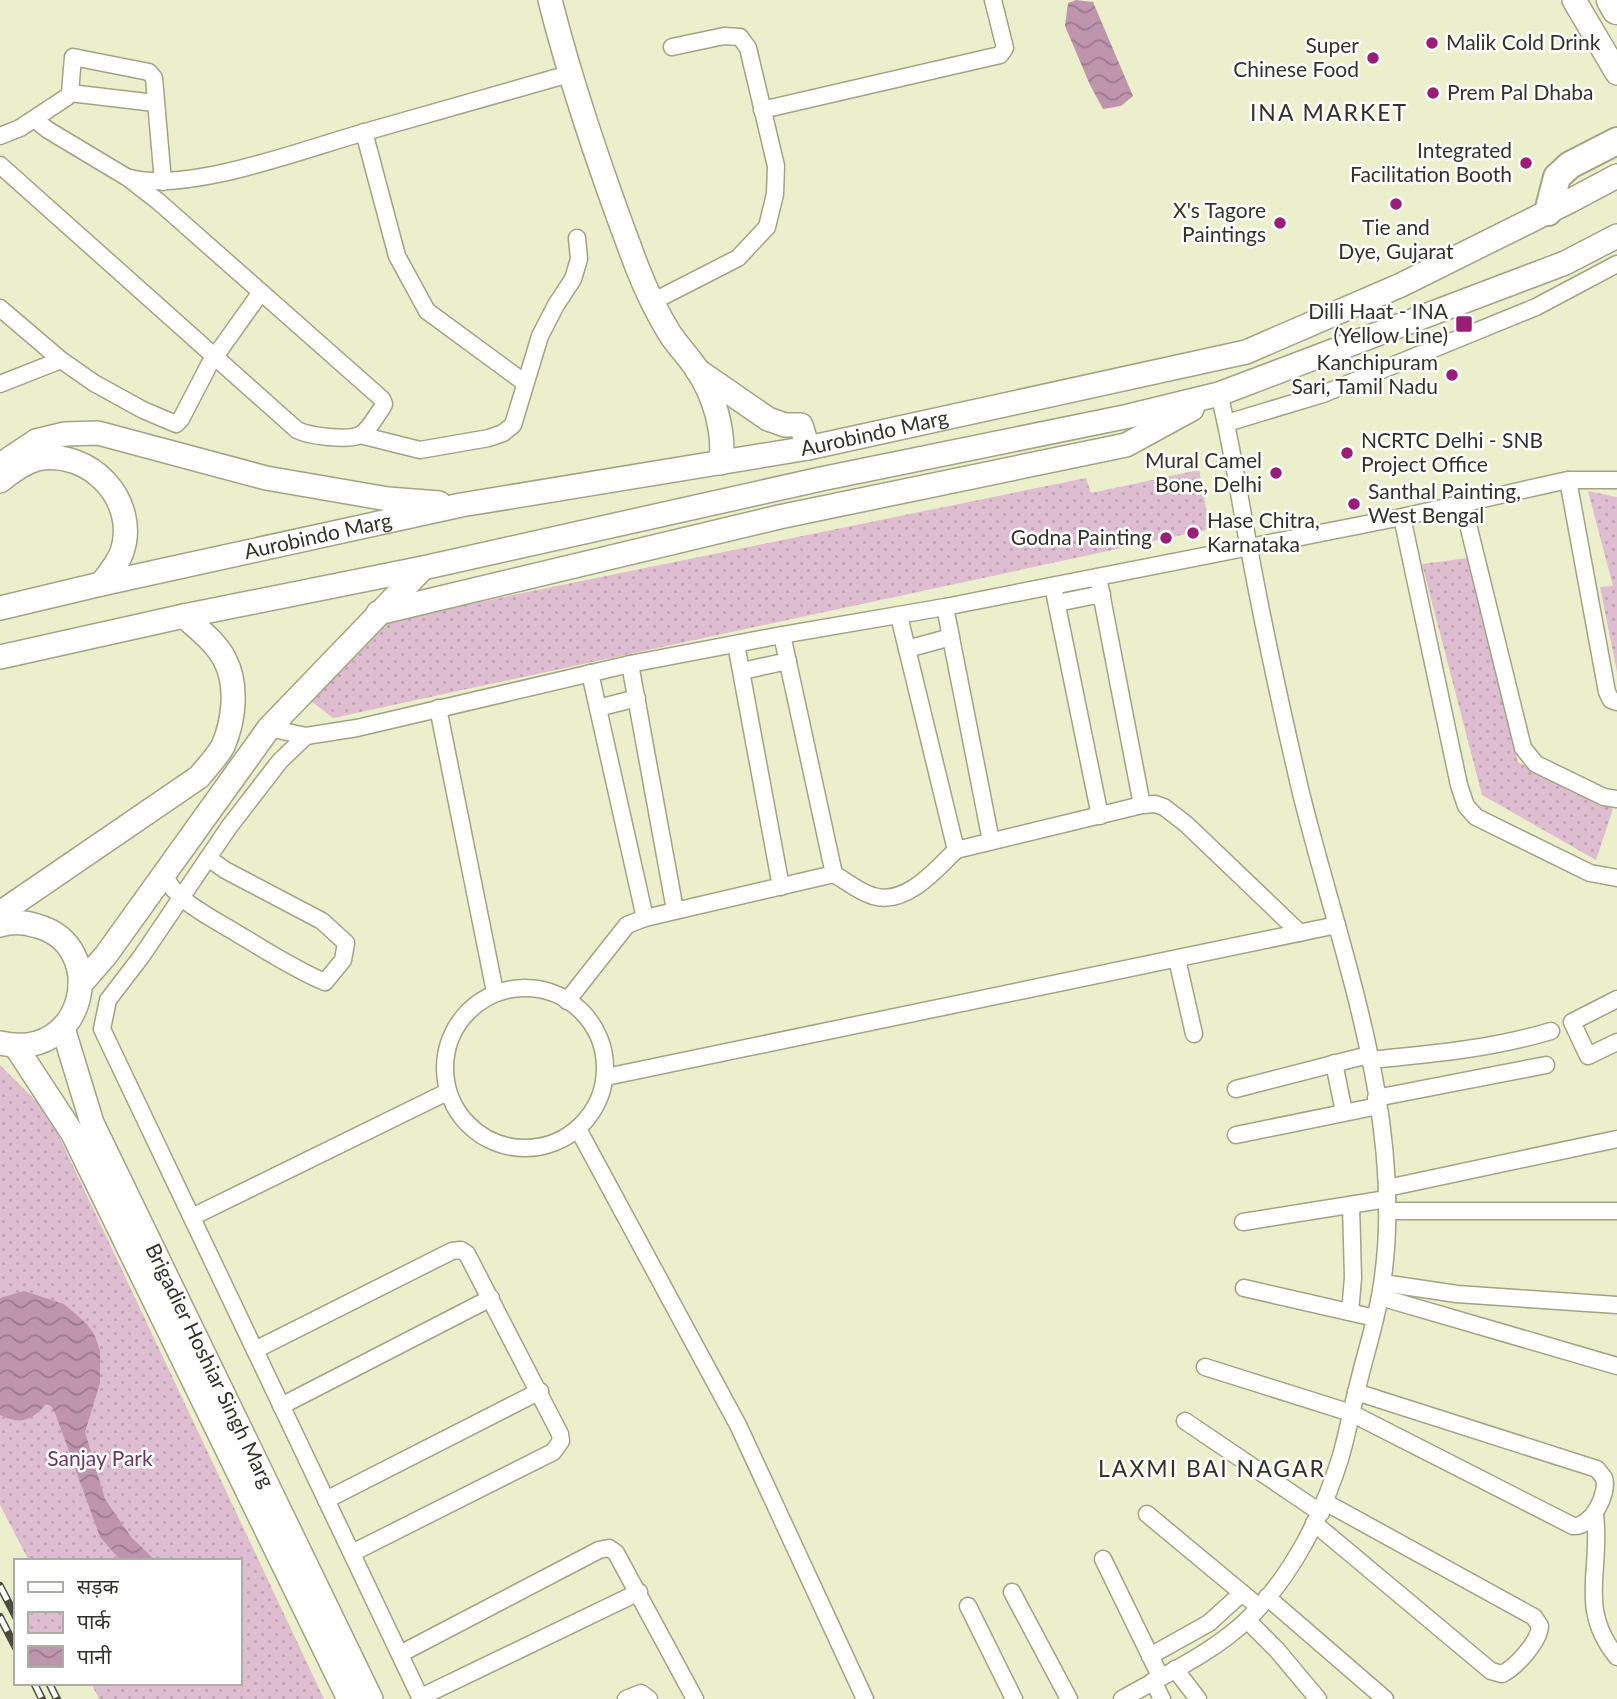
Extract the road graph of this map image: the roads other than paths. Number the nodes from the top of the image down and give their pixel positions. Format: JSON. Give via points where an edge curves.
{"nodes":[{"id":1,"x":550,"y":0,"type":"edge"},
{"id":2,"x":993,"y":0,"type":"edge"},
{"id":3,"x":1574,"y":0,"type":"edge"},
{"id":4,"x":1612,"y":0,"type":"edge"},
{"id":5,"x":1617,"y":9,"type":"edge"},
{"id":6,"x":672,"y":47,"type":"dead end"},
{"id":7,"x":1617,"y":73,"type":"edge"},
{"id":8,"x":569,"y":74,"type":"junction"},
{"id":9,"x":69,"y":95,"type":"junction"},
{"id":10,"x":155,"y":103,"type":"junction"},
{"id":11,"x":762,"y":110,"type":"junction"},
{"id":12,"x":34,"y":119,"type":"junction"},
{"id":13,"x":364,"y":132,"type":"junction"},
{"id":14,"x":0,"y":136,"type":"edge"},
{"id":15,"x":1617,"y":141,"type":"edge"},
{"id":16,"x":0,"y":165,"type":"edge"},
{"id":17,"x":1617,"y":176,"type":"edge"},
{"id":18,"x":128,"y":178,"type":"junction"},
{"id":19,"x":163,"y":182,"type":"junction"},
{"id":20,"x":1548,"y":212,"type":"junction"},
{"id":21,"x":1617,"y":236,"type":"edge"},
{"id":22,"x":577,"y":238,"type":"dead end"},
{"id":23,"x":1617,"y":264,"type":"edge"},
{"id":24,"x":261,"y":292,"type":"junction"},
{"id":25,"x":652,"y":302,"type":"junction"},
{"id":26,"x":0,"y":308,"type":"edge"},
{"id":27,"x":214,"y":358,"type":"junction"},
{"id":28,"x":61,"y":360,"type":"junction"},
{"id":29,"x":697,"y":370,"type":"junction"},
{"id":30,"x":525,"y":383,"type":"junction"},
{"id":31,"x":0,"y":384,"type":"edge"},
{"id":32,"x":1219,"y":394,"type":"junction"},
{"id":33,"x":1227,"y":423,"type":"junction"},
{"id":34,"x":360,"y":435,"type":"junction"},
{"id":35,"x":808,"y":448,"type":"junction"},
{"id":36,"x":721,"y":463,"type":"junction"},
{"id":37,"x":0,"y":464,"type":"edge"},
{"id":38,"x":1568,"y":480,"type":"junction"},
{"id":39,"x":1617,"y":480,"type":"edge"},
{"id":40,"x":0,"y":481,"type":"edge"},
{"id":41,"x":796,"y":484,"type":"junction"},
{"id":42,"x":1463,"y":503,"type":"junction"},
{"id":43,"x":461,"y":505,"type":"junction"},
{"id":44,"x":802,"y":513,"type":"junction"},
{"id":45,"x":1402,"y":517,"type":"junction"},
{"id":46,"x":1248,"y":547,"type":"junction"},
{"id":47,"x":423,"y":568,"type":"junction"},
{"id":48,"x":1098,"y":577,"type":"junction"},
{"id":49,"x":100,"y":584,"type":"junction"},
{"id":50,"x":1053,"y":586,"type":"junction"},
{"id":51,"x":1102,"y":594,"type":"junction"},
{"id":52,"x":1057,"y":603,"type":"junction"},
{"id":53,"x":945,"y":607,"type":"junction"},
{"id":54,"x":0,"y":608,"type":"edge"},
{"id":55,"x":378,"y":613,"type":"junction"},
{"id":56,"x":184,"y":615,"type":"junction"},
{"id":57,"x":899,"y":616,"type":"junction"},
{"id":58,"x":782,"y":635,"type":"junction"},
{"id":59,"x":951,"y":637,"type":"junction"},
{"id":60,"x":736,"y":643,"type":"junction"},
{"id":61,"x":907,"y":649,"type":"junction"},
{"id":62,"x":0,"y":657,"type":"edge"},
{"id":63,"x":788,"y":661,"type":"junction"},
{"id":64,"x":630,"y":664,"type":"junction"},
{"id":65,"x":742,"y":671,"type":"junction"},
{"id":66,"x":590,"y":673,"type":"junction"},
{"id":67,"x":637,"y":698,"type":"junction"},
{"id":68,"x":1617,"y":702,"type":"edge"},
{"id":69,"x":438,"y":708,"type":"junction"},
{"id":70,"x":598,"y":708,"type":"junction"},
{"id":71,"x":269,"y":728,"type":"junction"},
{"id":72,"x":306,"y":736,"type":"junction"},
{"id":73,"x":1617,"y":799,"type":"edge"},
{"id":74,"x":160,"y":805,"type":"junction"},
{"id":75,"x":1142,"y":805,"type":"junction"},
{"id":76,"x":1100,"y":816,"type":"junction"},
{"id":77,"x":192,"y":832,"type":"junction"},
{"id":78,"x":991,"y":841,"type":"junction"},
{"id":79,"x":956,"y":850,"type":"junction"},
{"id":80,"x":208,"y":858,"type":"junction"},
{"id":81,"x":164,"y":872,"type":"junction"},
{"id":82,"x":1616,"y":873,"type":"edge"},
{"id":83,"x":834,"y":874,"type":"junction"},
{"id":84,"x":781,"y":887,"type":"junction"},
{"id":85,"x":182,"y":896,"type":"junction"},
{"id":86,"x":676,"y":910,"type":"junction"},
{"id":87,"x":0,"y":916,"type":"edge"},
{"id":88,"x":645,"y":918,"type":"junction"},
{"id":89,"x":0,"y":925,"type":"edge"},
{"id":90,"x":1337,"y":925,"type":"junction"},
{"id":91,"x":1300,"y":933,"type":"junction"},
{"id":92,"x":1177,"y":959,"type":"junction"},
{"id":93,"x":80,"y":985,"type":"junction"},
{"id":94,"x":495,"y":992,"type":"junction"},
{"id":95,"x":1617,"y":999,"type":"edge"},
{"id":96,"x":567,"y":1001,"type":"junction"},
{"id":97,"x":63,"y":1028,"type":"junction"},
{"id":98,"x":1550,"y":1031,"type":"dead end"},
{"id":99,"x":1194,"y":1034,"type":"dead end"},
{"id":100,"x":1617,"y":1042,"type":"edge"},
{"id":101,"x":8,"y":1045,"type":"edge"},
{"id":102,"x":1369,"y":1058,"type":"junction"},
{"id":103,"x":1334,"y":1063,"type":"junction"},
{"id":104,"x":1546,"y":1065,"type":"dead end"},
{"id":105,"x":606,"y":1077,"type":"junction"},
{"id":106,"x":1236,"y":1089,"type":"dead end"},
{"id":107,"x":447,"y":1092,"type":"junction"},
{"id":108,"x":1377,"y":1102,"type":"junction"},
{"id":109,"x":1343,"y":1112,"type":"junction"},
{"id":110,"x":578,"y":1129,"type":"junction"},
{"id":111,"x":1236,"y":1135,"type":"dead end"},
{"id":112,"x":1617,"y":1139,"type":"edge"},
{"id":113,"x":1387,"y":1200,"type":"junction"},
{"id":114,"x":1351,"y":1205,"type":"junction"},
{"id":115,"x":1617,"y":1211,"type":"edge"},
{"id":116,"x":192,"y":1217,"type":"junction"},
{"id":117,"x":1243,"y":1222,"type":"dead end"},
{"id":118,"x":1244,"y":1288,"type":"dead end"},
{"id":119,"x":1381,"y":1290,"type":"junction"},
{"id":120,"x":491,"y":1298,"type":"junction"},
{"id":121,"x":1617,"y":1305,"type":"edge"},
{"id":122,"x":1350,"y":1312,"type":"junction"},
{"id":123,"x":1374,"y":1318,"type":"junction"},
{"id":124,"x":255,"y":1350,"type":"junction"},
{"id":125,"x":1617,"y":1366,"type":"edge"},
{"id":126,"x":1205,"y":1367,"type":"dead end"},
{"id":127,"x":540,"y":1391,"type":"junction"},
{"id":128,"x":1356,"y":1392,"type":"junction"},
{"id":129,"x":281,"y":1406,"type":"junction"},
{"id":130,"x":1346,"y":1412,"type":"junction"},
{"id":131,"x":1185,"y":1421,"type":"dead end"},
{"id":132,"x":326,"y":1500,"type":"junction"},
{"id":133,"x":1317,"y":1511,"type":"junction"},
{"id":134,"x":1147,"y":1514,"type":"dead end"},
{"id":135,"x":1595,"y":1515,"type":"junction"},
{"id":136,"x":352,"y":1553,"type":"junction"},
{"id":137,"x":1103,"y":1559,"type":"dead end"},
{"id":138,"x":639,"y":1592,"type":"junction"},
{"id":139,"x":1012,"y":1592,"type":"dead end"},
{"id":140,"x":1242,"y":1593,"type":"junction"},
{"id":141,"x":1263,"y":1602,"type":"junction"},
{"id":142,"x":968,"y":1606,"type":"dead end"},
{"id":143,"x":1247,"y":1620,"type":"junction"},
{"id":144,"x":400,"y":1654,"type":"junction"},
{"id":145,"x":1150,"y":1656,"type":"junction"},
{"id":146,"x":1617,"y":1657,"type":"edge"},
{"id":147,"x":1163,"y":1675,"type":"junction"},
{"id":148,"x":421,"y":1698,"type":"edge"},
{"id":149,"x":349,"y":1699,"type":"edge"},
{"id":150,"x":371,"y":1699,"type":"edge"},
{"id":151,"x":626,"y":1699,"type":"edge"},
{"id":152,"x":649,"y":1699,"type":"edge"},
{"id":153,"x":695,"y":1699,"type":"edge"},
{"id":154,"x":865,"y":1699,"type":"edge"},
{"id":155,"x":1014,"y":1699,"type":"edge"},
{"id":156,"x":1069,"y":1699,"type":"edge"},
{"id":157,"x":1122,"y":1699,"type":"edge"},
{"id":158,"x":1162,"y":1699,"type":"edge"},
{"id":159,"x":1198,"y":1699,"type":"edge"},
{"id":160,"x":1318,"y":1699,"type":"edge"},
{"id":161,"x":1385,"y":1699,"type":"edge"}],
"edges":[{"from":1,"to":8,"type":"main road"},
{"from":2,"to":11,"type":"street","via":[[1005,48],[1000,55]]},
{"from":3,"to":7,"type":"main road"},
{"from":4,"to":5,"type":"highway"},
{"from":6,"to":11,"type":"street","via":[[740,37],[748,47]]},
{"from":8,"to":13,"type":"street"},
{"from":8,"to":25,"type":"main road"},
{"from":9,"to":10,"type":"street"},
{"from":9,"to":10,"type":"street","via":[[76,56],[152,74]]},
{"from":9,"to":12,"type":"street"},
{"from":10,"to":19,"type":"street"},
{"from":11,"to":25,"type":"street","via":[[776,166],[767,227],[737,258]]},
{"from":12,"to":14,"type":"street"},
{"from":12,"to":18,"type":"street"},
{"from":13,"to":19,"type":"street","via":[[236,170]]},
{"from":13,"to":30,"type":"street","via":[[397,256],[428,311]]},
{"from":15,"to":20,"type":"main road","via":[[1570,165],[1557,177]]},
{"from":16,"to":27,"type":"street"},
{"from":17,"to":20,"type":"main road","name":"Aurobindo Marg"},
{"from":18,"to":19,"type":"street"},
{"from":18,"to":24,"type":"street"},
{"from":20,"to":35,"type":"main road","name":"Aurobindo Marg","via":[[1401,285],[1246,352]]},
{"from":21,"to":32,"type":"main road","name":"Aurobindo Marg","via":[[1566,262]]},
{"from":22,"to":30,"type":"street","via":[[579,259],[573,279],[540,336]]},
{"from":23,"to":33,"type":"street","via":[[1536,307],[1323,394]]},
{"from":24,"to":27,"type":"street"},
{"from":24,"to":34,"type":"street","via":[[382,399],[382,408]]},
{"from":25,"to":29,"type":"main road"},
{"from":26,"to":28,"type":"street"},
{"from":27,"to":28,"type":"street","via":[[176,424],[94,383]]},
{"from":27,"to":34,"type":"street","via":[[305,434]]},
{"from":28,"to":31,"type":"street"},
{"from":29,"to":35,"type":"main road","via":[[768,419],[801,425]]},
{"from":29,"to":36,"type":"main road","via":[[722,432]]},
{"from":30,"to":34,"type":"street","via":[[513,425],[503,433],[420,450]]},
{"from":32,"to":33,"type":"street"},
{"from":32,"to":41,"type":"main road","name":"Aurobindo Marg"},
{"from":32,"to":44,"type":"main road","via":[[1126,445]]},
{"from":33,"to":46,"type":"street"},
{"from":35,"to":36,"type":"main road","name":"Aurobindo Marg"},
{"from":36,"to":43,"type":"main road","name":"Aurobindo Marg"},
{"from":37,"to":43,"type":"main road","via":[[36,441],[98,433],[266,478],[388,499]]},
{"from":38,"to":39,"type":"street"},
{"from":38,"to":42,"type":"street"},
{"from":38,"to":68,"type":"street","via":[[1607,692]]},
{"from":40,"to":49,"type":"main road","via":[[19,466],[55,458],[83,465],[106,481],[124,514],[125,534],[122,552]]},
{"from":41,"to":44,"type":"main road"},
{"from":41,"to":47,"type":"main road","name":"Aurobindo Marg"},
{"from":42,"to":45,"type":"street"},
{"from":42,"to":73,"type":"street","via":[[1523,748],[1536,764]]},
{"from":43,"to":49,"type":"main road","name":"Aurobindo Marg"},
{"from":44,"to":55,"type":"main road"},
{"from":45,"to":46,"type":"street"},
{"from":45,"to":82,"type":"street","via":[[1466,806],[1476,817],[1513,837],[1590,873]]},
{"from":46,"to":48,"type":"street"},
{"from":46,"to":90,"type":"street","via":[[1301,792]]},
{"from":47,"to":55,"type":"main road"},
{"from":47,"to":56,"type":"main road","name":"Aurobindo Marg"},
{"from":48,"to":50,"type":"street"},
{"from":48,"to":51,"type":"street"},
{"from":49,"to":54,"type":"main road","name":"Aurobindo Marg"},
{"from":50,"to":52,"type":"street"},
{"from":50,"to":53,"type":"street"},
{"from":51,"to":52,"type":"street"},
{"from":51,"to":75,"type":"street"},
{"from":52,"to":76,"type":"street"},
{"from":53,"to":57,"type":"street"},
{"from":53,"to":59,"type":"street"},
{"from":55,"to":71,"type":"main road"},
{"from":56,"to":62,"type":"main road","name":"Aurobindo Marg"},
{"from":56,"to":74,"type":"main road","via":[[225,661],[233,688],[232,714],[222,746],[200,777]]},
{"from":57,"to":58,"type":"street"},
{"from":57,"to":61,"type":"street"},
{"from":58,"to":60,"type":"street"},
{"from":58,"to":63,"type":"street"},
{"from":59,"to":61,"type":"street"},
{"from":59,"to":78,"type":"street"},
{"from":60,"to":64,"type":"street"},
{"from":60,"to":65,"type":"street"},
{"from":61,"to":79,"type":"street"},
{"from":63,"to":65,"type":"street"},
{"from":63,"to":83,"type":"street"},
{"from":64,"to":66,"type":"street"},
{"from":64,"to":67,"type":"street"},
{"from":65,"to":84,"type":"street"},
{"from":66,"to":69,"type":"street"},
{"from":66,"to":70,"type":"street"},
{"from":67,"to":70,"type":"street"},
{"from":67,"to":86,"type":"street"},
{"from":69,"to":72,"type":"street"},
{"from":69,"to":94,"type":"street"},
{"from":70,"to":88,"type":"street"},
{"from":71,"to":72,"type":"street"},
{"from":71,"to":77,"type":"main road"},
{"from":72,"to":80,"type":"street","via":[[279,761]]},
{"from":74,"to":77,"type":"main road","via":[[178,804]]},
{"from":74,"to":87,"type":"main road"},
{"from":75,"to":76,"type":"street"},
{"from":75,"to":91,"type":"street","via":[[1164,807],[1186,824]]},
{"from":76,"to":78,"type":"street"},
{"from":77,"to":81,"type":"main road"},
{"from":78,"to":79,"type":"street"},
{"from":79,"to":83,"type":"street","via":[[922,881],[887,898],[871,895]]},
{"from":80,"to":85,"type":"street"},
{"from":80,"to":85,"type":"street","via":[[322,921],[346,943],[343,960],[325,982],[272,956]]},
{"from":81,"to":85,"type":"street"},
{"from":81,"to":93,"type":"main road"},
{"from":83,"to":84,"type":"street"},
{"from":84,"to":86,"type":"street"},
{"from":85,"to":116,"type":"street","via":[[108,1000],[102,1029]]},
{"from":86,"to":88,"type":"street"},
{"from":88,"to":96,"type":"street","via":[[627,925]]},
{"from":89,"to":93,"type":"main road","via":[[25,922],[58,937],[78,967]]},
{"from":90,"to":91,"type":"street"},
{"from":90,"to":102,"type":"street"},
{"from":91,"to":92,"type":"street"},
{"from":92,"to":99,"type":"street"},
{"from":92,"to":105,"type":"street"},
{"from":93,"to":97,"type":"main road","via":[[76,1008]]},
{"from":94,"to":96,"type":"street","via":[[517,987],[545,989]]},
{"from":94,"to":107,"type":"street","via":[[459,1020],[445,1055]]},
{"from":95,"to":100,"type":"street","via":[[1572,1022],[1588,1056]]},
{"from":96,"to":105,"type":"street","via":[[580,1008],[597,1030],[606,1057]]},
{"from":97,"to":101,"type":"main road","via":[[41,1042]]},
{"from":97,"to":150,"type":"main road","name":"Brigadier Hoshiar Singh Marg","via":[[92,1123]]},
{"from":98,"to":102,"type":"street","via":[[1479,1048]]},
{"from":101,"to":149,"type":"main road","name":"Brigadier Hoshiar Singh Marg","via":[[73,1134]]},
{"from":102,"to":103,"type":"street"},
{"from":102,"to":108,"type":"street"},
{"from":103,"to":106,"type":"street"},
{"from":103,"to":109,"type":"street"},
{"from":104,"to":108,"type":"street"},
{"from":105,"to":110,"type":"street","via":[[598,1105]]},
{"from":107,"to":110,"type":"street","via":[[480,1135],[508,1147],[554,1144]]},
{"from":107,"to":116,"type":"street"},
{"from":108,"to":109,"type":"street"},
{"from":108,"to":113,"type":"street"},
{"from":109,"to":111,"type":"street"},
{"from":110,"to":154,"type":"street","via":[[738,1425]]},
{"from":112,"to":113,"type":"street"},
{"from":113,"to":114,"type":"street"},
{"from":113,"to":115,"type":"street"},
{"from":113,"to":119,"type":"street"},
{"from":114,"to":117,"type":"street"},
{"from":114,"to":122,"type":"street"},
{"from":116,"to":124,"type":"street"},
{"from":118,"to":122,"type":"street"},
{"from":119,"to":121,"type":"street"},
{"from":119,"to":123,"type":"street"},
{"from":119,"to":125,"type":"street"},
{"from":120,"to":124,"type":"street","via":[[467,1254],[452,1251]]},
{"from":120,"to":127,"type":"street"},
{"from":120,"to":129,"type":"street"},
{"from":122,"to":123,"type":"street"},
{"from":123,"to":128,"type":"street"},
{"from":124,"to":129,"type":"street"},
{"from":126,"to":130,"type":"street"},
{"from":127,"to":132,"type":"street"},
{"from":127,"to":136,"type":"street","via":[[560,1434],[553,1452]]},
{"from":128,"to":130,"type":"street"},
{"from":128,"to":135,"type":"street","via":[[1597,1469],[1605,1486]]},
{"from":129,"to":132,"type":"street"},
{"from":130,"to":133,"type":"street","via":[[1341,1456]]},
{"from":130,"to":135,"type":"street","via":[[1573,1526],[1580,1527]]},
{"from":131,"to":133,"type":"street"},
{"from":132,"to":136,"type":"street"},
{"from":133,"to":133,"type":"street","via":[[1491,1671],[1502,1674],[1510,1670],[1540,1634],[1541,1626],[1534,1617]]},
{"from":133,"to":141,"type":"street","via":[[1293,1559]]},
{"from":134,"to":140,"type":"street"},
{"from":135,"to":146,"type":"street","via":[[1595,1620]]},
{"from":136,"to":144,"type":"street"},
{"from":137,"to":145,"type":"street"},
{"from":138,"to":144,"type":"street","via":[[616,1553],[609,1548],[599,1550]]},
{"from":138,"to":148,"type":"street"},
{"from":138,"to":153,"type":"street"},
{"from":139,"to":156,"type":"street"},
{"from":140,"to":141,"type":"street"},
{"from":140,"to":145,"type":"street","via":[[1209,1623]]},
{"from":141,"to":143,"type":"street"},
{"from":141,"to":161,"type":"street"},
{"from":142,"to":155,"type":"street"},
{"from":143,"to":147,"type":"street"},
{"from":143,"to":160,"type":"street"},
{"from":144,"to":148,"type":"street"},
{"from":145,"to":147,"type":"street"},
{"from":147,"to":157,"type":"street"},
{"from":147,"to":158,"type":"street"},
{"from":147,"to":159,"type":"street"},
{"from":151,"to":152,"type":"street","via":[[641,1693]]}]}
